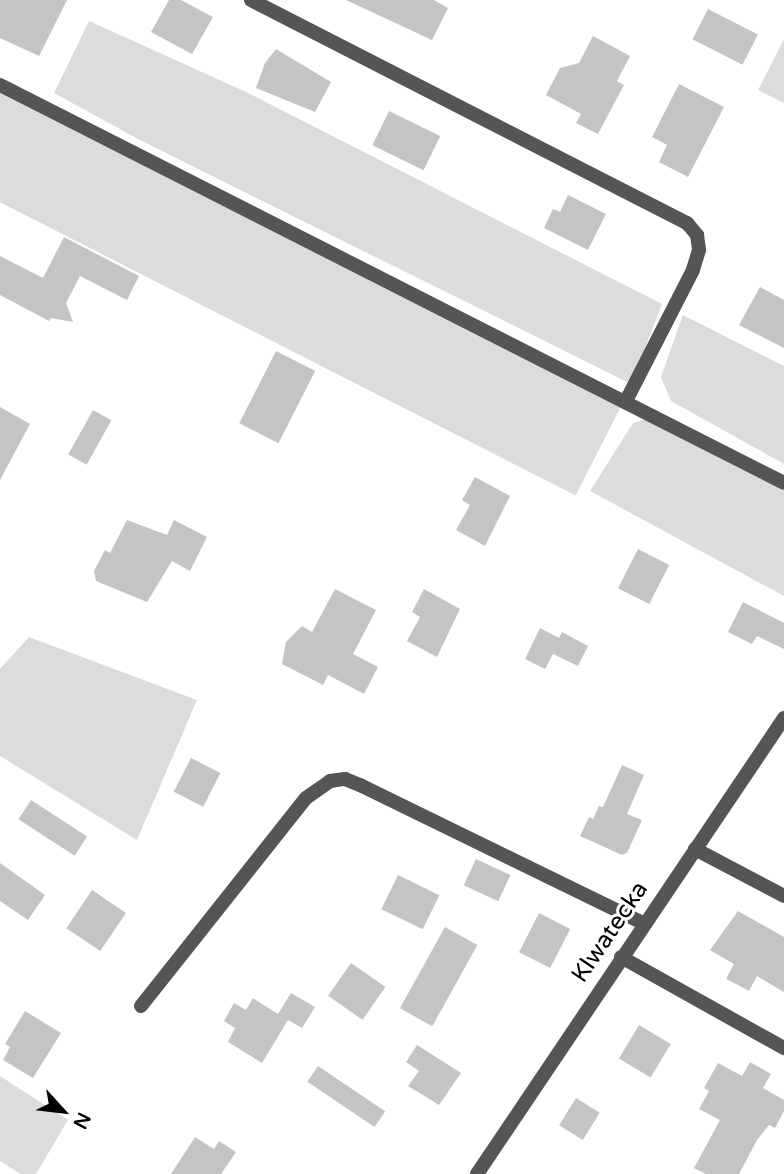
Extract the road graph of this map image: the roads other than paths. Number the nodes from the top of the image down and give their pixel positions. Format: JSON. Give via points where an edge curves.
{"nodes":[{"id":1,"x":251,"y":0,"type":"edge"},
{"id":2,"x":0,"y":85,"type":"edge"},
{"id":3,"x":626,"y":401,"type":"junction"},
{"id":4,"x":784,"y":482,"type":"edge"},
{"id":5,"x":784,"y":718,"type":"edge"},
{"id":6,"x":695,"y":849,"type":"junction"},
{"id":7,"x":784,"y":896,"type":"edge"},
{"id":8,"x":643,"y":923,"type":"junction"},
{"id":9,"x":621,"y":957,"type":"junction"},
{"id":10,"x":141,"y":1006,"type":"dead end"},
{"id":11,"x":784,"y":1048,"type":"edge"},
{"id":12,"x":477,"y":1174,"type":"edge"}],
"edges":[{"from":1,"to":3,"type":"street","via":[[687,223],[698,235],[693,270]]},
{"from":2,"to":3,"type":"street"},
{"from":3,"to":4,"type":"street"},
{"from":5,"to":6,"type":"street","name":"Klwatecka"},
{"from":6,"to":7,"type":"street"},
{"from":6,"to":8,"type":"street","name":"Klwatecka"},
{"from":8,"to":9,"type":"street","name":"Klwatecka"},
{"from":8,"to":10,"type":"street","via":[[362,786],[345,779],[330,780],[306,798]]},
{"from":9,"to":11,"type":"street"},
{"from":9,"to":12,"type":"street","name":"Klwatecka"}]}
